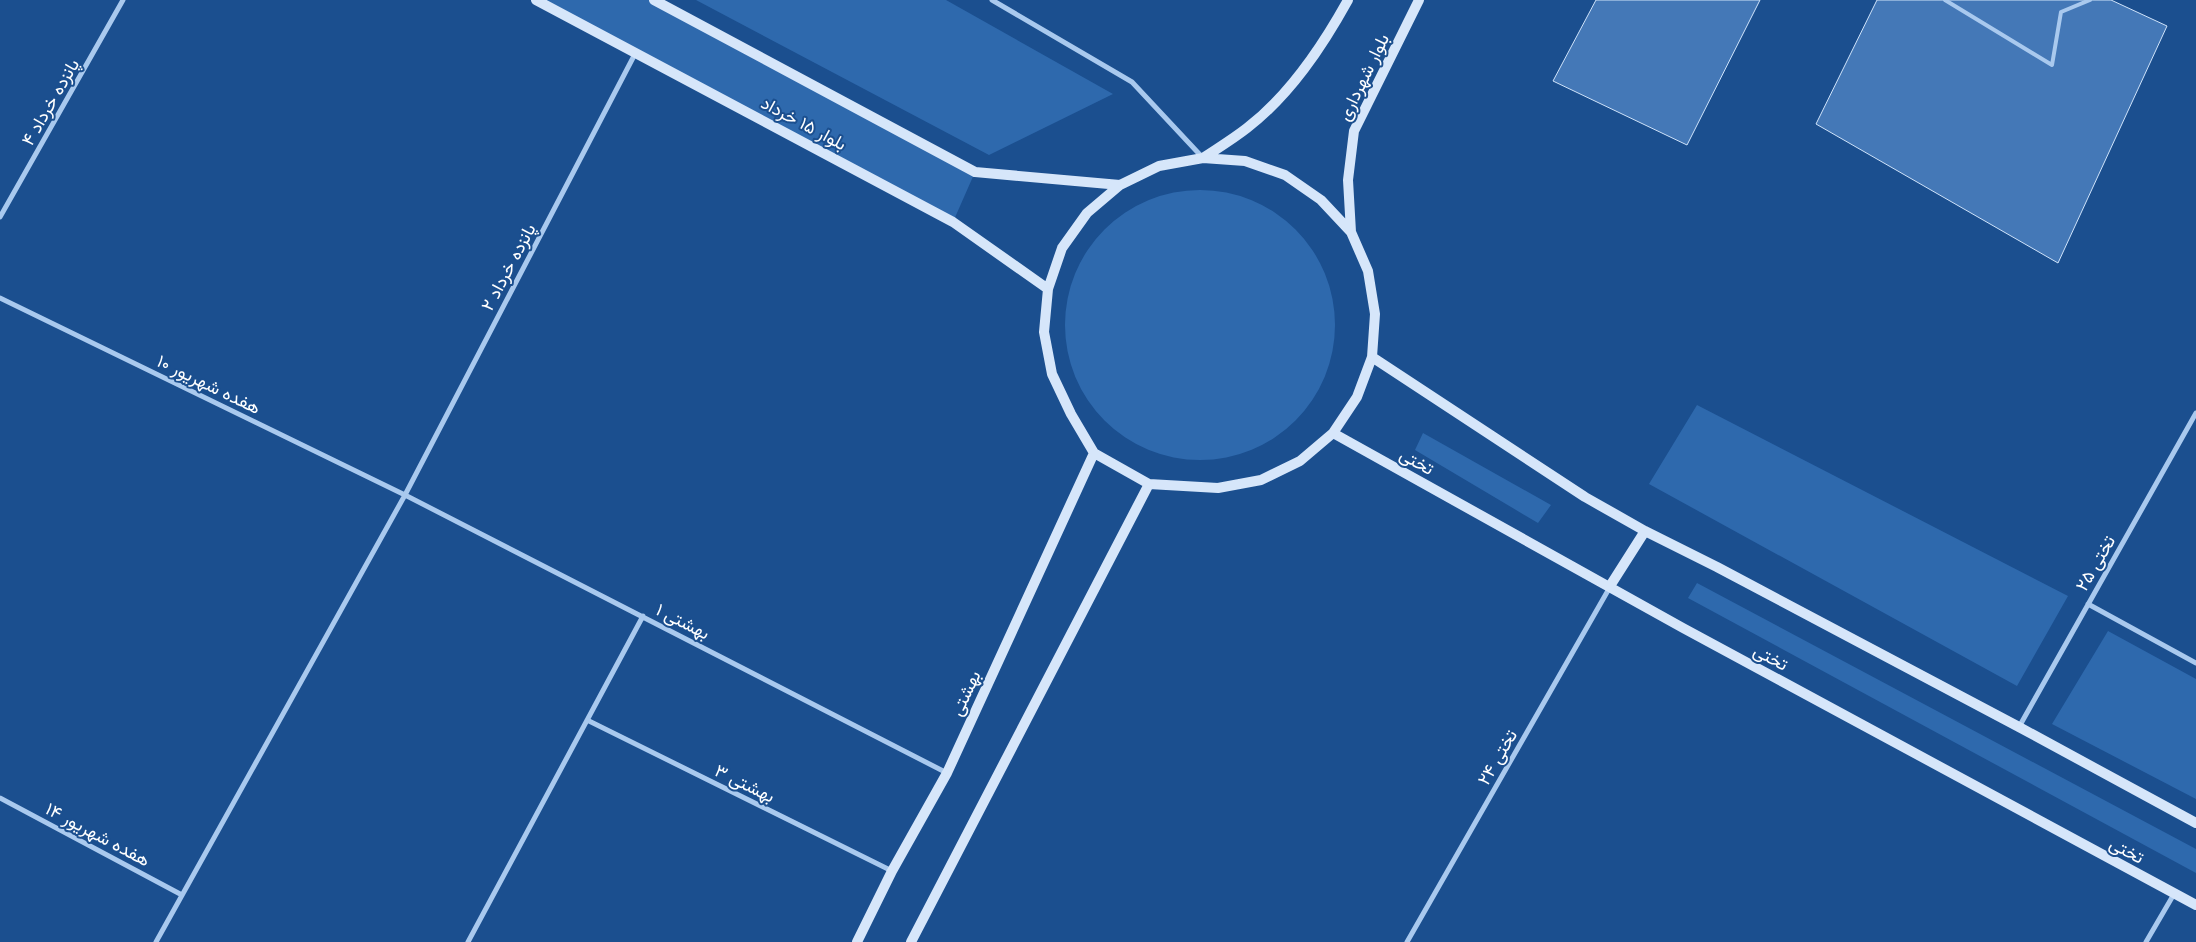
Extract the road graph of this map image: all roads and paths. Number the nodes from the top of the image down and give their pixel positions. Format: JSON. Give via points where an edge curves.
{"nodes":[{"id":1,"x":123,"y":0,"type":"edge"},
{"id":2,"x":536,"y":0,"type":"edge"},
{"id":3,"x":654,"y":0,"type":"edge"},
{"id":4,"x":992,"y":0,"type":"edge"},
{"id":5,"x":1348,"y":0,"type":"edge"},
{"id":6,"x":1419,"y":0,"type":"edge"},
{"id":7,"x":1945,"y":0,"type":"edge"},
{"id":8,"x":2090,"y":0,"type":"edge"},
{"id":9,"x":636,"y":52,"type":"junction"},
{"id":10,"x":1203,"y":158,"type":"junction"},
{"id":11,"x":1120,"y":185,"type":"junction"},
{"id":12,"x":0,"y":217,"type":"edge"},
{"id":13,"x":1351,"y":232,"type":"junction"},
{"id":14,"x":1048,"y":289,"type":"junction"},
{"id":15,"x":0,"y":298,"type":"edge"},
{"id":16,"x":1372,"y":357,"type":"junction"},
{"id":17,"x":2196,"y":413,"type":"edge"},
{"id":18,"x":1333,"y":433,"type":"junction"},
{"id":19,"x":1094,"y":452,"type":"junction"},
{"id":20,"x":1150,"y":484,"type":"junction"},
{"id":21,"x":405,"y":495,"type":"junction"},
{"id":22,"x":1645,"y":531,"type":"junction"},
{"id":23,"x":1610,"y":586,"type":"junction"},
{"id":24,"x":2088,"y":604,"type":"junction"},
{"id":25,"x":643,"y":616,"type":"junction"},
{"id":26,"x":2196,"y":663,"type":"edge"},
{"id":27,"x":587,"y":720,"type":"junction"},
{"id":28,"x":2019,"y":727,"type":"junction"},
{"id":29,"x":947,"y":773,"type":"junction"},
{"id":30,"x":0,"y":798,"type":"edge"},
{"id":31,"x":2196,"y":823,"type":"edge"},
{"id":32,"x":892,"y":871,"type":"junction"},
{"id":33,"x":2174,"y":894,"type":"junction"},
{"id":34,"x":182,"y":895,"type":"junction"},
{"id":35,"x":2196,"y":906,"type":"edge"},
{"id":36,"x":156,"y":942,"type":"edge"},
{"id":37,"x":468,"y":942,"type":"edge"},
{"id":38,"x":856,"y":942,"type":"edge"},
{"id":39,"x":911,"y":942,"type":"edge"},
{"id":40,"x":1406,"y":942,"type":"edge"},
{"id":41,"x":2146,"y":942,"type":"edge"}],
"edges":[{"from":1,"to":12,"type":"street","name":"پانزده خرداد ۴"},
{"from":2,"to":9,"type":"main road","name":"بلوار ۱۵ خرداد"},
{"from":3,"to":11,"type":"main road","via":[[975,172]]},
{"from":4,"to":10,"type":"street","via":[[1132,82]]},
{"from":5,"to":10,"type":"main road","via":[[1328,37],[1290,87],[1248,127]]},
{"from":6,"to":13,"type":"main road","name":"بلوار شهرداری","via":[[1354,131],[1348,180]]},
{"from":7,"to":8,"type":"lane","via":[[2052,64],[2062,12]]},
{"from":9,"to":14,"type":"main road","name":"بلوار ۱۵ خرداد","via":[[953,222]]},
{"from":9,"to":21,"type":"street","name":"پانزده خرداد ۲"},
{"from":10,"to":11,"type":"main road","via":[[1159,166]]},
{"from":10,"to":13,"type":"main road","via":[[1245,161],[1285,175],[1321,200]]},
{"from":11,"to":14,"type":"main road","via":[[1087,213],[1062,248]]},
{"from":13,"to":16,"type":"main road","via":[[1368,271],[1376,314]]},
{"from":14,"to":19,"type":"main road","via":[[1044,332],[1052,374]]},
{"from":15,"to":21,"type":"street","name":"هفده شهریور ۱۰"},
{"from":16,"to":18,"type":"main road","via":[[1357,397]]},
{"from":16,"to":22,"type":"main road","via":[[1585,497]]},
{"from":17,"to":24,"type":"street","name":"تختی ۲۵"},
{"from":18,"to":20,"type":"main road","via":[[1300,461],[1261,480],[1218,488]]},
{"from":18,"to":23,"type":"main road","name":"تختی"},
{"from":19,"to":20,"type":"main road"},
{"from":19,"to":29,"type":"main road","name":"بهشتی"},
{"from":20,"to":39,"type":"main road"},
{"from":21,"to":25,"type":"street","name":"بهشتی ۱"},
{"from":21,"to":34,"type":"street","name":"پانزده خرداد ۲"},
{"from":22,"to":23,"type":"main road"},
{"from":22,"to":28,"type":"main road"},
{"from":23,"to":33,"type":"main road","name":"تختی"},
{"from":23,"to":40,"type":"street","name":"تختی ۲۴"},
{"from":24,"to":26,"type":"street"},
{"from":24,"to":28,"type":"street","name":"تختی ۲۵"},
{"from":25,"to":27,"type":"street"},
{"from":25,"to":29,"type":"street","name":"بهشتی ۱"},
{"from":27,"to":32,"type":"street","name":"بهشتی ۳"},
{"from":27,"to":37,"type":"street"},
{"from":28,"to":31,"type":"main road"},
{"from":29,"to":32,"type":"main road","name":"بهشتی"},
{"from":30,"to":34,"type":"street","name":"هفده شهریور ۱۴"},
{"from":32,"to":38,"type":"main road","name":"بهشتی"},
{"from":33,"to":35,"type":"main road","name":"تختی"},
{"from":33,"to":41,"type":"street"},
{"from":34,"to":36,"type":"street","name":"پانزده خرداد ۲"}]}
